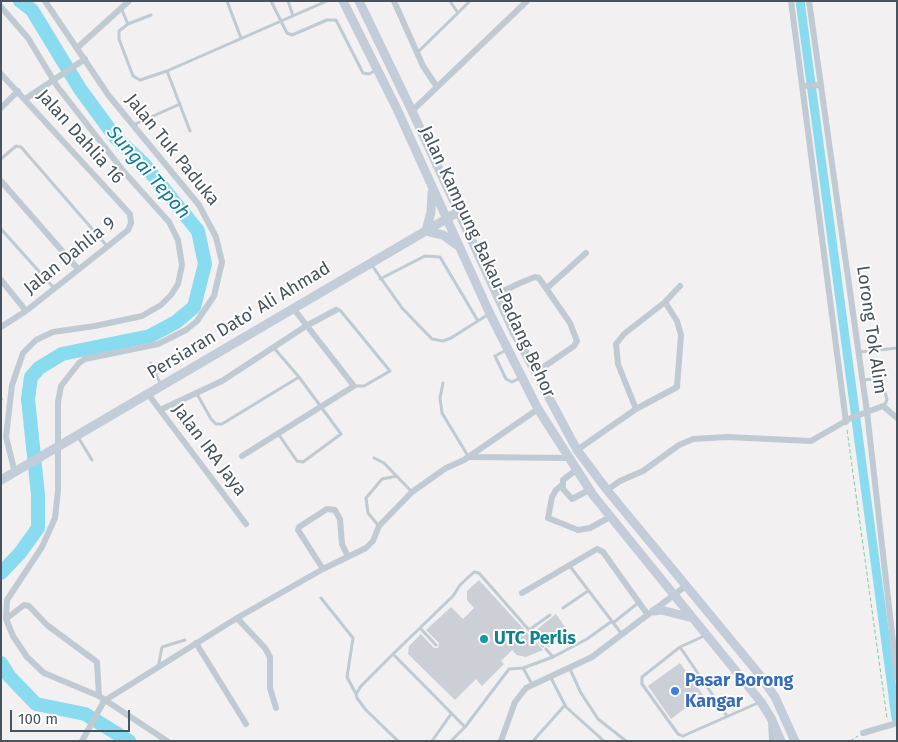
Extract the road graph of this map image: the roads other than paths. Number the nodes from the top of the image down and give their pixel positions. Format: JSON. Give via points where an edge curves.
{"nodes":[{"id":1,"x":45,"y":1,"type":"edge"},
{"id":2,"x":129,"y":1,"type":"edge"},
{"id":3,"x":227,"y":1,"type":"edge"},
{"id":4,"x":271,"y":1,"type":"edge"},
{"id":5,"x":288,"y":1,"type":"edge"},
{"id":6,"x":327,"y":1,"type":"edge"},
{"id":7,"x":344,"y":1,"type":"edge"},
{"id":8,"x":358,"y":1,"type":"edge"},
{"id":9,"x":394,"y":1,"type":"edge"},
{"id":10,"x":450,"y":1,"type":"edge"},
{"id":11,"x":470,"y":1,"type":"edge"},
{"id":12,"x":526,"y":1,"type":"edge"},
{"id":13,"x":790,"y":1,"type":"edge"},
{"id":14,"x":809,"y":1,"type":"edge"},
{"id":15,"x":1,"y":7,"type":"edge"},
{"id":16,"x":121,"y":8,"type":"junction"},
{"id":17,"x":458,"y":14,"type":"junction"},
{"id":18,"x":151,"y":15,"type":"dead end"},
{"id":19,"x":293,"y":16,"type":"junction"},
{"id":20,"x":280,"y":21,"type":"junction"},
{"id":21,"x":128,"y":24,"type":"junction"},
{"id":22,"x":241,"y":38,"type":"junction"},
{"id":23,"x":77,"y":48,"type":"junction"},
{"id":24,"x":416,"y":53,"type":"junction"},
{"id":25,"x":85,"y":59,"type":"junction"},
{"id":26,"x":378,"y":69,"type":"junction"},
{"id":27,"x":167,"y":70,"type":"junction"},
{"id":28,"x":1,"y":74,"type":"edge"},
{"id":29,"x":52,"y":81,"type":"junction"},
{"id":30,"x":819,"y":85,"type":"junction"},
{"id":31,"x":804,"y":86,"type":"junction"},
{"id":32,"x":437,"y":87,"type":"junction"},
{"id":33,"x":18,"y":91,"type":"junction"},
{"id":34,"x":25,"y":100,"type":"junction"},
{"id":35,"x":180,"y":104,"type":"junction"},
{"id":36,"x":1,"y":108,"type":"edge"},
{"id":37,"x":412,"y":110,"type":"junction"},
{"id":38,"x":133,"y":125,"type":"junction"},
{"id":39,"x":190,"y":130,"type":"dead end"},
{"id":40,"x":1,"y":159,"type":"edge"},
{"id":41,"x":1,"y":181,"type":"edge"},
{"id":42,"x":432,"y":190,"type":"junction"},
{"id":43,"x":458,"y":212,"type":"junction"},
{"id":44,"x":446,"y":219,"type":"junction"},
{"id":45,"x":131,"y":223,"type":"joint"},
{"id":46,"x":1,"y":228,"type":"edge"},
{"id":47,"x":426,"y":231,"type":"junction"},
{"id":48,"x":107,"y":247,"type":"junction"},
{"id":49,"x":460,"y":248,"type":"junction"},
{"id":50,"x":586,"y":253,"type":"dead end"},
{"id":51,"x":370,"y":263,"type":"junction"},
{"id":52,"x":78,"y":269,"type":"junction"},
{"id":53,"x":380,"y":279,"type":"junction"},
{"id":54,"x":1,"y":280,"type":"edge"},
{"id":55,"x":680,"y":286,"type":"dead end"},
{"id":56,"x":547,"y":288,"type":"junction"},
{"id":57,"x":54,"y":289,"type":"junction"},
{"id":58,"x":497,"y":294,"type":"junction"},
{"id":59,"x":664,"y":302,"type":"junction"},
{"id":60,"x":293,"y":308,"type":"junction"},
{"id":61,"x":336,"y":310,"type":"joint"},
{"id":62,"x":26,"y":312,"type":"junction"},
{"id":63,"x":490,"y":314,"type":"junction"},
{"id":64,"x":478,"y":322,"type":"junction"},
{"id":65,"x":306,"y":326,"type":"junction"},
{"id":66,"x":1,"y":328,"type":"edge"},
{"id":67,"x":274,"y":348,"type":"junction"},
{"id":68,"x":509,"y":348,"type":"junction"},
{"id":69,"x":897,"y":348,"type":"edge"},
{"id":70,"x":860,"y":352,"type":"junction"},
{"id":71,"x":151,"y":363,"type":"dead end"},
{"id":72,"x":535,"y":373,"type":"junction"},
{"id":73,"x":523,"y":376,"type":"junction"},
{"id":74,"x":299,"y":377,"type":"junction"},
{"id":75,"x":863,"y":380,"type":"junction"},
{"id":76,"x":443,"y":383,"type":"dead end"},
{"id":77,"x":161,"y":386,"type":"junction"},
{"id":78,"x":354,"y":386,"type":"junction"},
{"id":79,"x":197,"y":393,"type":"junction"},
{"id":80,"x":148,"y":394,"type":"junction"},
{"id":81,"x":321,"y":407,"type":"junction"},
{"id":82,"x":884,"y":407,"type":"junction"},
{"id":83,"x":538,"y":409,"type":"junction"},
{"id":84,"x":636,"y":409,"type":"junction"},
{"id":85,"x":160,"y":410,"type":"junction"},
{"id":86,"x":864,"y":413,"type":"junction"},
{"id":87,"x":897,"y":418,"type":"edge"},
{"id":88,"x":848,"y":420,"type":"junction"},
{"id":89,"x":279,"y":434,"type":"junction"},
{"id":90,"x":77,"y":435,"type":"junction"},
{"id":91,"x":54,"y":449,"type":"junction"},
{"id":92,"x":577,"y":450,"type":"junction"},
{"id":93,"x":242,"y":456,"type":"dead end"},
{"id":94,"x":468,"y":457,"type":"junction"},
{"id":95,"x":374,"y":458,"type":"dead end"},
{"id":96,"x":568,"y":458,"type":"junction"},
{"id":97,"x":92,"y":460,"type":"dead end"},
{"id":98,"x":576,"y":470,"type":"junction"},
{"id":99,"x":15,"y":473,"type":"junction"},
{"id":100,"x":397,"y":476,"type":"junction"},
{"id":101,"x":1,"y":480,"type":"edge"},
{"id":102,"x":562,"y":485,"type":"junction"},
{"id":103,"x":590,"y":490,"type":"junction"},
{"id":104,"x":607,"y":490,"type":"junction"},
{"id":105,"x":412,"y":492,"type":"junction"},
{"id":106,"x":610,"y":517,"type":"junction"},
{"id":107,"x":246,"y":524,"type":"dead end"},
{"id":108,"x":379,"y":526,"type":"junction"},
{"id":109,"x":348,"y":557,"type":"junction"},
{"id":110,"x":568,"y":565,"type":"junction"},
{"id":111,"x":323,"y":569,"type":"junction"},
{"id":112,"x":687,"y":586,"type":"junction"},
{"id":113,"x":588,"y":591,"type":"junction"},
{"id":114,"x":522,"y":592,"type":"dead end"},
{"id":115,"x":674,"y":596,"type":"junction"},
{"id":116,"x":321,"y":598,"type":"dead end"},
{"id":117,"x":639,"y":602,"type":"junction"},
{"id":118,"x":564,"y":608,"type":"dead end"},
{"id":119,"x":651,"y":613,"type":"junction"},
{"id":120,"x":550,"y":615,"type":"dead end"},
{"id":121,"x":237,"y":618,"type":"junction"},
{"id":122,"x":694,"y":618,"type":"junction"},
{"id":123,"x":6,"y":619,"type":"junction"},
{"id":124,"x":613,"y":622,"type":"junction"},
{"id":125,"x":420,"y":628,"type":"junction"},
{"id":126,"x":529,"y":630,"type":"junction"},
{"id":127,"x":707,"y":634,"type":"junction"},
{"id":128,"x":622,"y":635,"type":"junction"},
{"id":129,"x":185,"y":640,"type":"dead end"},
{"id":130,"x":196,"y":643,"type":"junction"},
{"id":131,"x":436,"y":645,"type":"dead end"},
{"id":132,"x":680,"y":647,"type":"junction"},
{"id":133,"x":393,"y":654,"type":"junction"},
{"id":134,"x":553,"y":657,"type":"junction"},
{"id":135,"x":158,"y":668,"type":"junction"},
{"id":136,"x":523,"y":668,"type":"junction"},
{"id":137,"x":570,"y":669,"type":"junction"},
{"id":138,"x":550,"y":676,"type":"junction"},
{"id":139,"x":897,"y":678,"type":"edge"},
{"id":140,"x":532,"y":684,"type":"junction"},
{"id":141,"x":356,"y":694,"type":"junction"},
{"id":142,"x":102,"y":702,"type":"junction"},
{"id":143,"x":761,"y":702,"type":"junction"},
{"id":144,"x":564,"y":705,"type":"junction"},
{"id":145,"x":276,"y":708,"type":"dead end"},
{"id":146,"x":452,"y":714,"type":"junction"},
{"id":147,"x":727,"y":716,"type":"junction"},
{"id":148,"x":771,"y":718,"type":"junction"},
{"id":149,"x":897,"y":723,"type":"edge"},
{"id":150,"x":246,"y":724,"type":"dead end"},
{"id":151,"x":465,"y":728,"type":"junction"},
{"id":152,"x":863,"y":733,"type":"dead end"},
{"id":153,"x":599,"y":739,"type":"edge"},
{"id":154,"x":82,"y":741,"type":"edge"},
{"id":155,"x":167,"y":741,"type":"edge"},
{"id":156,"x":398,"y":741,"type":"edge"},
{"id":157,"x":432,"y":741,"type":"edge"},
{"id":158,"x":451,"y":741,"type":"edge"},
{"id":159,"x":501,"y":741,"type":"edge"},
{"id":160,"x":533,"y":741,"type":"edge"},
{"id":161,"x":604,"y":741,"type":"edge"},
{"id":162,"x":626,"y":741,"type":"edge"},
{"id":163,"x":772,"y":741,"type":"edge"},
{"id":164,"x":781,"y":741,"type":"edge"},
{"id":165,"x":795,"y":741,"type":"edge"}],
"edges":[{"from":1,"to":23,"type":"street","name":"Jalan Tuk Paduka"},
{"from":2,"to":16,"type":"street"},
{"from":3,"to":22,"type":"lane"},
{"from":4,"to":20,"type":"lane"},
{"from":5,"to":19,"type":"lane"},
{"from":6,"to":19,"type":"lane"},
{"from":7,"to":26,"type":"street","name":"Jalan Kampung Bakau-Padang Behor"},
{"from":8,"to":37,"type":"street","name":"Jalan Kampung Bakau-Padang Behor"},
{"from":9,"to":24,"type":"street"},
{"from":10,"to":17,"type":"lane"},
{"from":11,"to":17,"type":"lane"},
{"from":12,"to":32,"type":"street"},
{"from":13,"to":31,"type":"street"},
{"from":14,"to":30,"type":"street","name":"Lorong Tok Alim"},
{"from":15,"to":29,"type":"street","via":[[28,38]]},
{"from":16,"to":21,"type":"lane"},
{"from":16,"to":23,"type":"street"},
{"from":17,"to":24,"type":"lane"},
{"from":18,"to":21,"type":"lane"},
{"from":19,"to":20,"type":"lane"},
{"from":20,"to":22,"type":"lane"},
{"from":20,"to":26,"type":"lane","via":[[292,35],[328,20],[336,20],[363,73],[369,74]]},
{"from":21,"to":27,"type":"lane","via":[[118,31],[133,76],[140,80]]},
{"from":22,"to":27,"type":"lane"},
{"from":23,"to":25,"type":"street","name":"Jalan Tuk Paduka"},
{"from":24,"to":32,"type":"street"},
{"from":25,"to":29,"type":"street"},
{"from":25,"to":38,"type":"street","name":"Jalan Tuk Paduka"},
{"from":26,"to":42,"type":"street","name":"Jalan Kampung Bakau-Padang Behor"},
{"from":27,"to":35,"type":"lane"},
{"from":28,"to":33,"type":"street","name":"Jalan Dahlia 16"},
{"from":29,"to":34,"type":"street"},
{"from":29,"to":99,"type":"street","via":[[169,222],[178,240],[182,265],[178,284],[171,295],[142,316],[53,332],[36,340],[23,353],[12,385],[6,437]]},
{"from":30,"to":31,"type":"street"},
{"from":30,"to":70,"type":"street","name":"Lorong Tok Alim"},
{"from":31,"to":88,"type":"street"},
{"from":32,"to":37,"type":"street"},
{"from":33,"to":34,"type":"street","name":"Jalan Dahlia 16"},
{"from":33,"to":36,"type":"street"},
{"from":34,"to":45,"type":"street","name":"Jalan Dahlia 16","via":[[130,214]]},
{"from":35,"to":38,"type":"lane"},
{"from":35,"to":39,"type":"lane"},
{"from":37,"to":43,"type":"street","name":"Jalan Kampung Bakau-Padang Behor"},
{"from":38,"to":91,"type":"street","name":"Jalan Tuk Paduka","via":[[174,172],[209,221],[220,246],[220,275],[210,304],[186,330],[158,344],[94,356],[79,363],[58,392],[59,425]]},
{"from":40,"to":48,"type":"lane","via":[[16,146],[21,147]]},
{"from":41,"to":52,"type":"street"},
{"from":42,"to":44,"type":"street","name":"Jalan Kampung Bakau-Padang Behor"},
{"from":42,"to":47,"type":"street"},
{"from":43,"to":44,"type":"street","name":"Persiaran Dato' Ali Ahmad"},
{"from":43,"to":58,"type":"street","name":"Jalan Kampung Bakau-Padang Behor"},
{"from":44,"to":47,"type":"street","name":"Persiaran Dato' Ali Ahmad"},
{"from":44,"to":49,"type":"street","name":"Jalan Kampung Bakau-Padang Behor"},
{"from":45,"to":48,"type":"street","name":"Jalan Dahlia 9","via":[[128,230]]},
{"from":46,"to":57,"type":"lane"},
{"from":47,"to":49,"type":"street","via":[[443,236]]},
{"from":47,"to":51,"type":"street","name":"Persiaran Dato' Ali Ahmad"},
{"from":48,"to":52,"type":"street","name":"Jalan Dahlia 9"},
{"from":49,"to":63,"type":"street","name":"Jalan Kampung Bakau-Padang Behor"},
{"from":50,"to":56,"type":"street"},
{"from":51,"to":53,"type":"lane"},
{"from":51,"to":60,"type":"street","name":"Persiaran Dato' Ali Ahmad"},
{"from":52,"to":57,"type":"street","name":"Jalan Dahlia 9"},
{"from":53,"to":64,"type":"lane","via":[[432,339],[442,341],[451,338]]},
{"from":53,"to":64,"type":"lane","via":[[425,256],[440,257]]},
{"from":54,"to":62,"type":"street"},
{"from":55,"to":59,"type":"street"},
{"from":56,"to":58,"type":"street","via":[[535,277]]},
{"from":56,"to":72,"type":"street","via":[[570,322],[577,341],[560,358]]},
{"from":57,"to":62,"type":"street","name":"Jalan Dahlia 9"},
{"from":58,"to":72,"type":"street","name":"Jalan Kampung Bakau-Padang Behor"},
{"from":59,"to":84,"type":"street","via":[[616,344],[618,364]]},
{"from":59,"to":84,"type":"street","via":[[677,321],[681,335],[677,387]]},
{"from":60,"to":65,"type":"street"},
{"from":60,"to":77,"type":"street","name":"Persiaran Dato' Ali Ahmad"},
{"from":61,"to":65,"type":"street"},
{"from":61,"to":78,"type":"lane","via":[[340,310],[390,371],[364,386]]},
{"from":62,"to":66,"type":"street","name":"Jalan Dahlia 9"},
{"from":63,"to":64,"type":"lane"},
{"from":63,"to":68,"type":"street","name":"Jalan Kampung Bakau-Padang Behor"},
{"from":65,"to":67,"type":"street"},
{"from":65,"to":78,"type":"street"},
{"from":67,"to":74,"type":"lane"},
{"from":67,"to":79,"type":"street"},
{"from":68,"to":73,"type":"street","name":"Jalan Kampung Bakau-Padang Behor"},
{"from":68,"to":73,"type":"lane","via":[[496,356],[499,366],[508,381]]},
{"from":69,"to":70,"type":"lane"},
{"from":70,"to":75,"type":"street","name":"Lorong Tok Alim"},
{"from":71,"to":77,"type":"lane"},
{"from":72,"to":92,"type":"street","name":"Jalan Kampung Bakau-Padang Behor"},
{"from":73,"to":83,"type":"street","name":"Jalan Kampung Bakau-Padang Behor"},
{"from":74,"to":79,"type":"lane","via":[[222,424],[211,419]]},
{"from":74,"to":81,"type":"lane"},
{"from":75,"to":82,"type":"lane","via":[[873,380],[885,392],[887,400]]},
{"from":75,"to":86,"type":"street","name":"Lorong Tok Alim"},
{"from":76,"to":94,"type":"lane","via":[[442,413]]},
{"from":77,"to":80,"type":"street","name":"Persiaran Dato' Ali Ahmad"},
{"from":78,"to":81,"type":"street"},
{"from":79,"to":85,"type":"street"},
{"from":80,"to":85,"type":"street","name":"Jalan IRA Jaya"},
{"from":80,"to":90,"type":"street","name":"Persiaran Dato' Ali Ahmad"},
{"from":81,"to":89,"type":"street"},
{"from":81,"to":89,"type":"lane","via":[[341,434],[303,462],[297,461]]},
{"from":82,"to":86,"type":"street"},
{"from":82,"to":87,"type":"street"},
{"from":83,"to":94,"type":"street"},
{"from":83,"to":96,"type":"street","name":"Jalan Kampung Bakau-Padang Behor"},
{"from":84,"to":92,"type":"street"},
{"from":85,"to":107,"type":"street","name":"Jalan IRA Jaya"},
{"from":86,"to":88,"type":"street","name":"Lorong Tok Alim"},
{"from":86,"to":139,"type":"street"},
{"from":88,"to":104,"type":"street","name":"Lorong Tok Alim","via":[[811,441],[727,437],[693,439]]},
{"from":89,"to":93,"type":"street"},
{"from":90,"to":91,"type":"street","name":"Persiaran Dato' Ali Ahmad"},
{"from":90,"to":97,"type":"lane"},
{"from":91,"to":99,"type":"street","name":"Persiaran Dato' Ali Ahmad"},
{"from":91,"to":123,"type":"street","name":"Jalan Tuk Paduka","via":[[58,490],[55,518],[42,547],[6,600]]},
{"from":92,"to":104,"type":"street","name":"Jalan Kampung Bakau-Padang Behor"},
{"from":94,"to":96,"type":"street"},
{"from":94,"to":105,"type":"street"},
{"from":95,"to":100,"type":"lane"},
{"from":96,"to":98,"type":"street","name":"Jalan Kampung Bakau-Padang Behor"},
{"from":98,"to":102,"type":"street","via":[[563,480]]},
{"from":98,"to":103,"type":"street","name":"Jalan Kampung Bakau-Padang Behor"},
{"from":99,"to":101,"type":"street","name":"Persiaran Dato' Ali Ahmad"},
{"from":100,"to":105,"type":"lane"},
{"from":100,"to":108,"type":"lane","via":[[379,481],[366,498],[368,513]]},
{"from":102,"to":103,"type":"street","via":[[572,499]]},
{"from":102,"to":106,"type":"street","via":[[552,497],[548,518],[578,530],[590,528]]},
{"from":103,"to":106,"type":"street","name":"Jalan Kampung Bakau-Padang Behor"},
{"from":104,"to":112,"type":"street","name":"Jalan Kampung Bakau-Padang Behor"},
{"from":105,"to":108,"type":"street"},
{"from":106,"to":115,"type":"street","name":"Jalan Kampung Bakau-Padang Behor"},
{"from":108,"to":109,"type":"street","via":[[374,542]]},
{"from":109,"to":111,"type":"street"},
{"from":109,"to":111,"type":"street","via":[[342,544],[340,519],[336,510],[327,509],[298,530]]},
{"from":110,"to":113,"type":"lane"},
{"from":110,"to":114,"type":"street"},
{"from":110,"to":117,"type":"street","via":[[590,551],[600,550]]},
{"from":111,"to":121,"type":"street"},
{"from":112,"to":115,"type":"street"},
{"from":112,"to":165,"type":"street","name":"Jalan Kampung Bakau-Padang Behor","via":[[776,697]]},
{"from":113,"to":118,"type":"lane"},
{"from":113,"to":124,"type":"lane"},
{"from":115,"to":119,"type":"street"},
{"from":115,"to":122,"type":"street","name":"Jalan Kampung Bakau-Padang Behor"},
{"from":116,"to":141,"type":"lane","via":[[353,638],[347,677]]},
{"from":117,"to":119,"type":"street"},
{"from":117,"to":124,"type":"lane"},
{"from":119,"to":122,"type":"street","via":[[661,610]]},
{"from":119,"to":128,"type":"street"},
{"from":120,"to":126,"type":"lane"},
{"from":121,"to":130,"type":"street"},
{"from":121,"to":145,"type":"street","via":[[266,648],[270,657],[270,688]]},
{"from":122,"to":127,"type":"street","name":"Jalan Kampung Bakau-Padang Behor"},
{"from":123,"to":142,"type":"street","via":[[12,636],[44,673]]},
{"from":123,"to":142,"type":"street","via":[[24,605],[29,606],[47,625],[97,662]]},
{"from":124,"to":128,"type":"lane"},
{"from":124,"to":134,"type":"lane"},
{"from":125,"to":126,"type":"lane","via":[[476,572]]},
{"from":125,"to":131,"type":"lane"},
{"from":125,"to":133,"type":"lane"},
{"from":126,"to":134,"type":"lane"},
{"from":127,"to":132,"type":"lane"},
{"from":127,"to":143,"type":"street","name":"Jalan Kampung Bakau-Padang Behor"},
{"from":128,"to":137,"type":"street"},
{"from":129,"to":135,"type":"lane","via":[[162,647]]},
{"from":130,"to":135,"type":"street"},
{"from":130,"to":150,"type":"street"},
{"from":132,"to":147,"type":"lane"},
{"from":132,"to":147,"type":"lane","via":[[644,674],[642,684],[678,734],[683,736]]},
{"from":133,"to":141,"type":"lane"},
{"from":133,"to":146,"type":"lane"},
{"from":134,"to":136,"type":"lane"},
{"from":135,"to":142,"type":"street"},
{"from":136,"to":140,"type":"lane"},
{"from":136,"to":151,"type":"lane","via":[[507,671]]},
{"from":137,"to":138,"type":"street"},
{"from":137,"to":162,"type":"lane","via":[[598,719]]},
{"from":138,"to":140,"type":"street"},
{"from":138,"to":144,"type":"lane"},
{"from":140,"to":159,"type":"street","via":[[515,702]]},
{"from":141,"to":156,"type":"lane","via":[[366,710]]},
{"from":142,"to":154,"type":"street"},
{"from":142,"to":155,"type":"street"},
{"from":143,"to":147,"type":"lane"},
{"from":143,"to":148,"type":"street","name":"Jalan Kampung Bakau-Padang Behor"},
{"from":144,"to":153,"type":"lane"},
{"from":144,"to":160,"type":"lane"},
{"from":146,"to":151,"type":"lane"},
{"from":146,"to":157,"type":"lane"},
{"from":148,"to":163,"type":"street"},
{"from":148,"to":164,"type":"street","name":"Jalan Kampung Bakau-Padang Behor"},
{"from":149,"to":152,"type":"street"},
{"from":151,"to":158,"type":"lane"},
{"from":153,"to":161,"type":"lane"}]}
